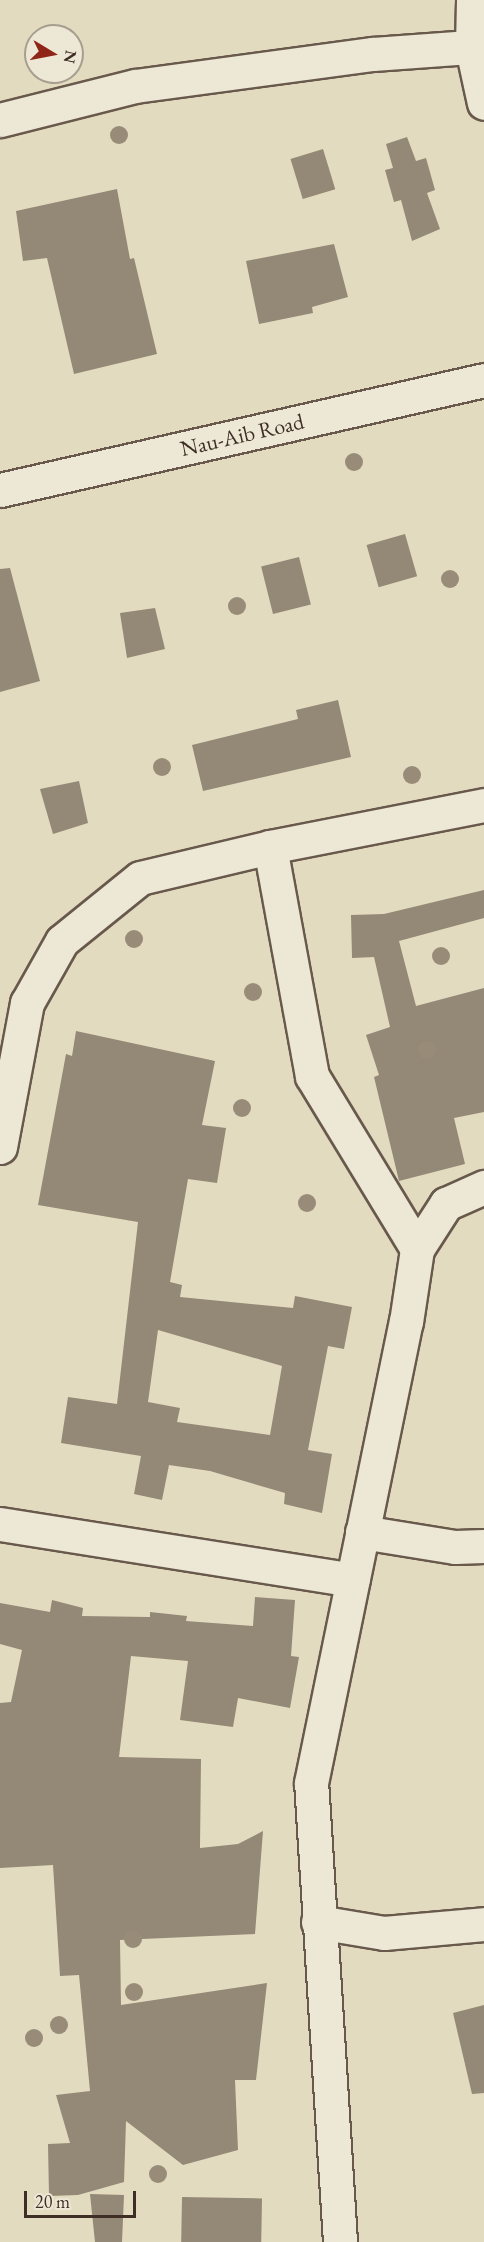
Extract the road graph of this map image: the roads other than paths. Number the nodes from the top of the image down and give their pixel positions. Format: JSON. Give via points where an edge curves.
{"nodes":[{"id":1,"x":473,"y":0,"type":"edge"},
{"id":2,"x":478,"y":47,"type":"edge"},
{"id":3,"x":484,"y":103,"type":"edge"},
{"id":4,"x":0,"y":120,"type":"edge"},
{"id":5,"x":484,"y":380,"type":"edge"},
{"id":6,"x":0,"y":490,"type":"edge"},
{"id":7,"x":484,"y":805,"type":"edge"},
{"id":8,"x":270,"y":847,"type":"junction"},
{"id":9,"x":0,"y":1147,"type":"edge"},
{"id":10,"x":484,"y":1187,"type":"edge"},
{"id":11,"x":417,"y":1249,"type":"junction"},
{"id":12,"x":0,"y":1524,"type":"edge"},
{"id":13,"x":362,"y":1532,"type":"junction"},
{"id":14,"x":484,"y":1546,"type":"edge"},
{"id":15,"x":353,"y":1580,"type":"junction"},
{"id":16,"x":318,"y":1922,"type":"junction"},
{"id":17,"x":484,"y":1924,"type":"edge"},
{"id":18,"x":340,"y":2242,"type":"edge"}],
"edges":[{"from":1,"to":2,"type":"street"},
{"from":2,"to":3,"type":"street"},
{"from":2,"to":4,"type":"street","via":[[373,54],[135,87]]},
{"from":5,"to":6,"type":"street","name":"Nau-Aib Road"},
{"from":7,"to":8,"type":"street"},
{"from":8,"to":9,"type":"street","via":[[140,878],[63,941],[27,1003]]},
{"from":8,"to":11,"type":"street","via":[[312,1076]]},
{"from":10,"to":11,"type":"street","via":[[446,1204]]},
{"from":11,"to":13,"type":"street","via":[[406,1322]]},
{"from":12,"to":15,"type":"street"},
{"from":13,"to":14,"type":"street","via":[[455,1548]]},
{"from":13,"to":15,"type":"street"},
{"from":15,"to":16,"type":"street","via":[[311,1783]]},
{"from":16,"to":17,"type":"street","via":[[384,1933]]},
{"from":16,"to":18,"type":"street"}]}
